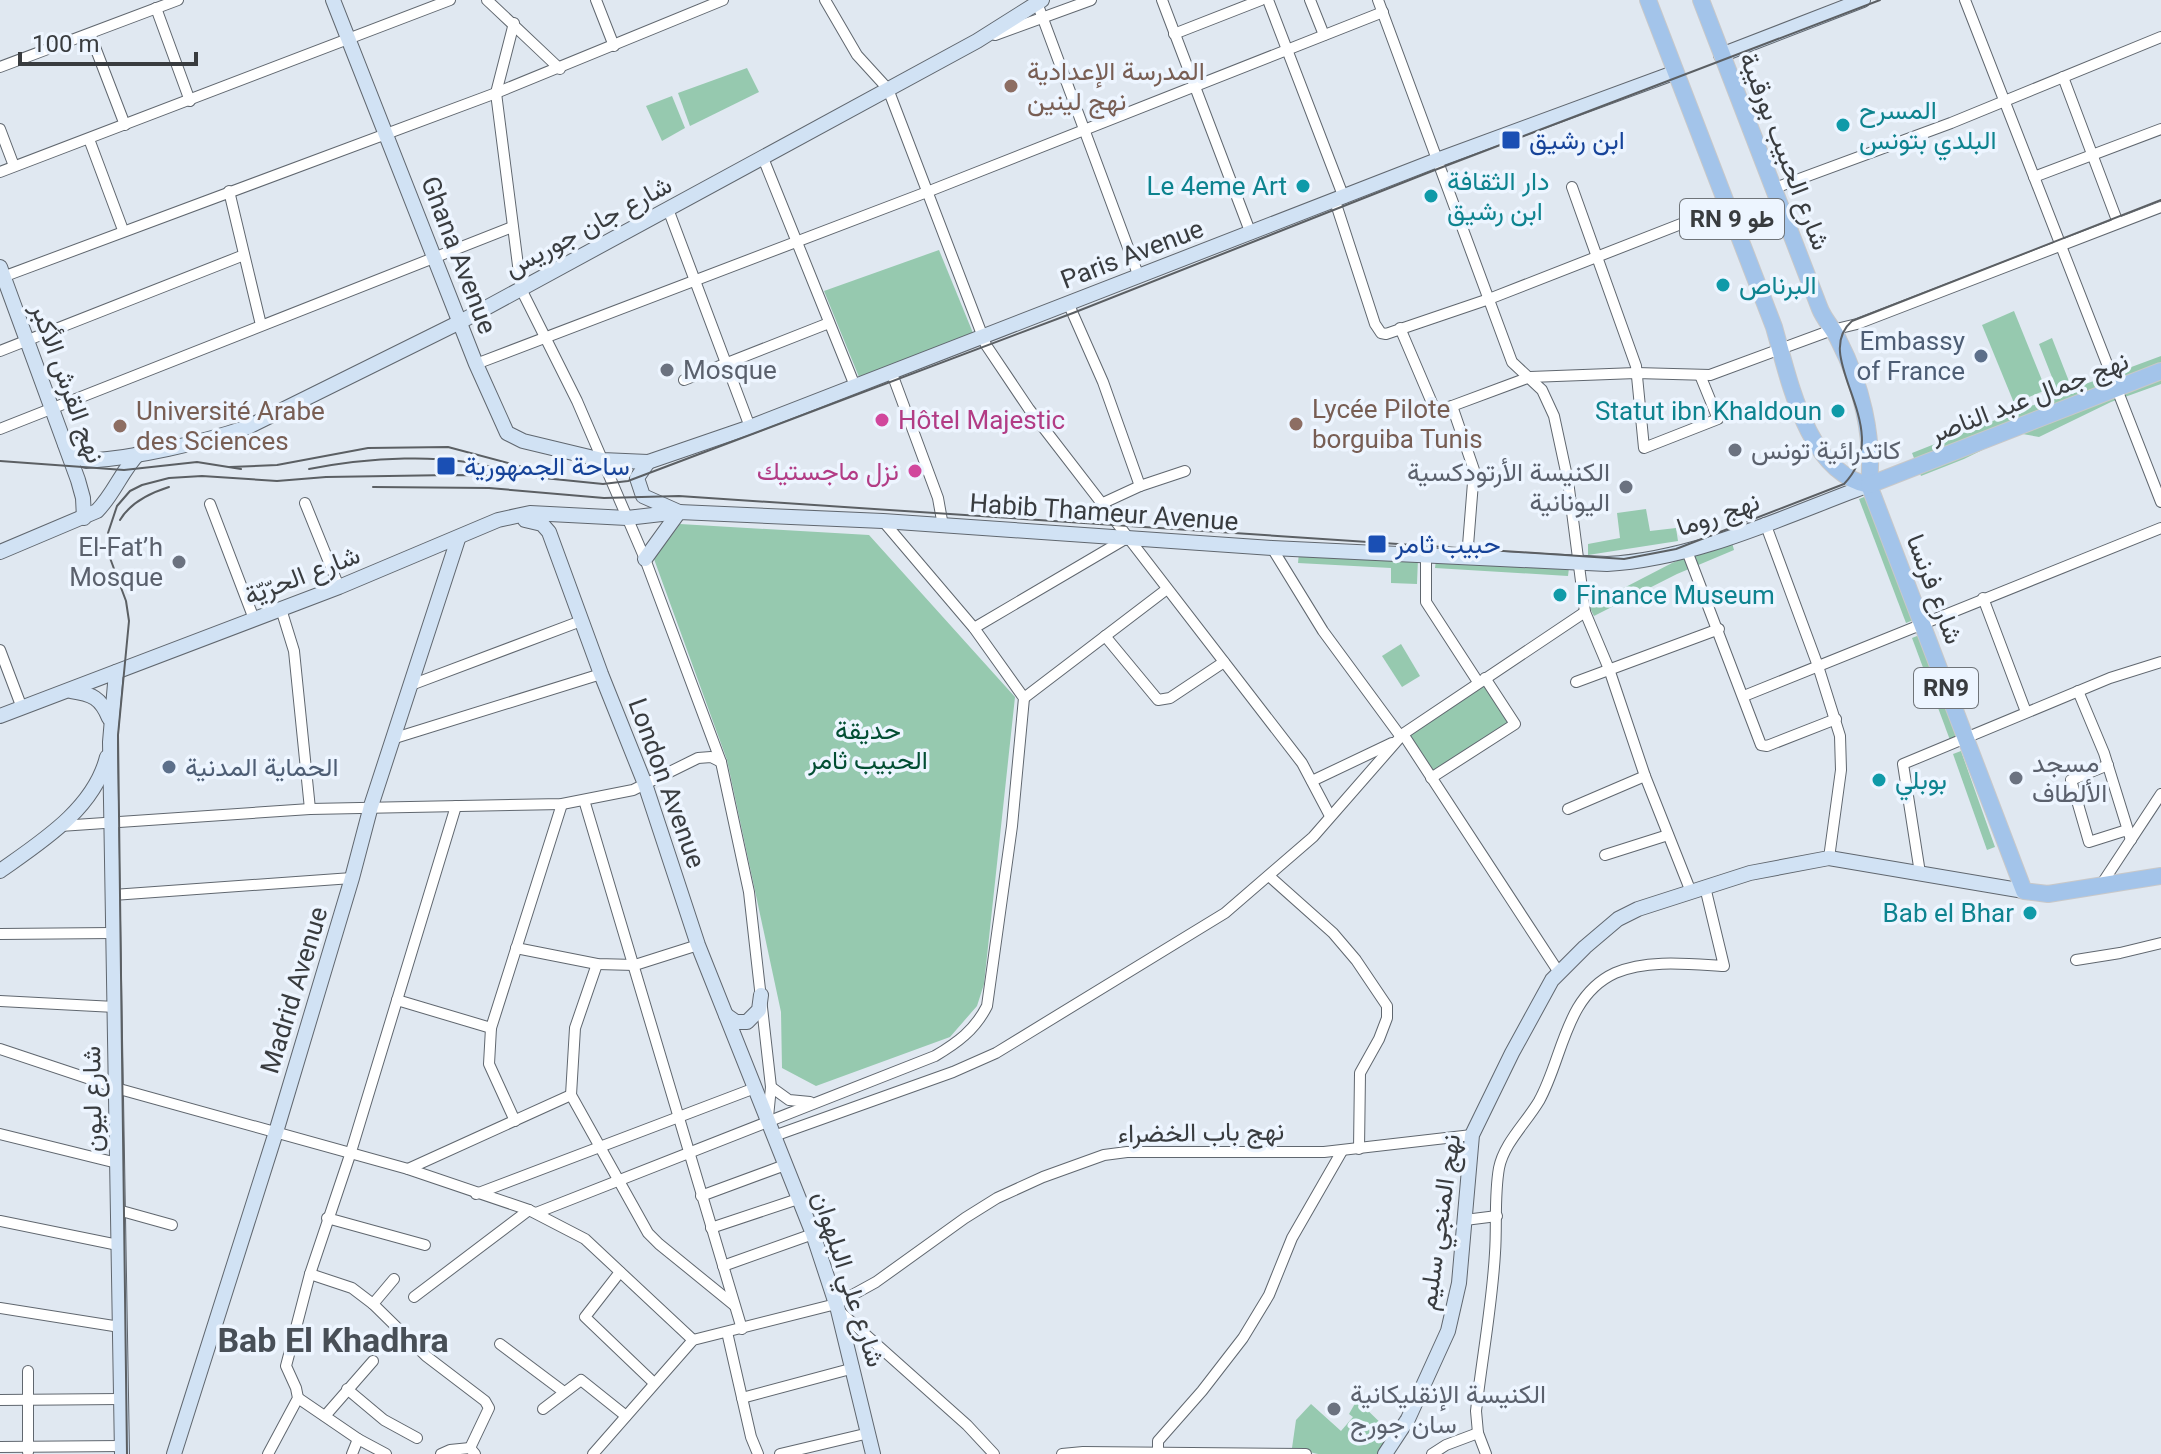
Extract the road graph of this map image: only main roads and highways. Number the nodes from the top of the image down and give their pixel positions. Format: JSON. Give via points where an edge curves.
{"nodes":[{"id":1,"x":333,"y":0,"type":"edge"},
{"id":2,"x":1648,"y":0,"type":"edge"},
{"id":3,"x":1701,"y":0,"type":"edge"},
{"id":4,"x":1038,"y":1,"type":"edge"},
{"id":5,"x":1854,"y":2,"type":"edge"},
{"id":6,"x":1721,"y":55,"type":"junction"},
{"id":7,"x":1676,"y":72,"type":"junction"},
{"id":8,"x":1,"y":274,"type":"edge"},
{"id":9,"x":460,"y":322,"type":"junction"},
{"id":10,"x":2161,"y":371,"type":"edge"},
{"id":11,"x":65,"y":444,"type":"junction"},
{"id":12,"x":139,"y":453,"type":"junction"},
{"id":13,"x":602,"y":460,"type":"joint"},
{"id":14,"x":648,"y":462,"type":"junction"},
{"id":15,"x":1869,"y":485,"type":"junction"},
{"id":16,"x":679,"y":512,"type":"junction"},
{"id":17,"x":86,"y":517,"type":"junction"},
{"id":18,"x":627,"y":518,"type":"joint"},
{"id":19,"x":477,"y":530,"type":"junction"},
{"id":20,"x":458,"y":539,"type":"junction"},
{"id":21,"x":0,"y":552,"type":"edge"},
{"id":22,"x":645,"y":559,"type":"road end"},
{"id":23,"x":1578,"y":563,"type":"joint"},
{"id":24,"x":116,"y":672,"type":"junction"},
{"id":25,"x":67,"y":691,"type":"junction"},
{"id":26,"x":0,"y":716,"type":"edge"},
{"id":27,"x":111,"y":724,"type":"junction"},
{"id":28,"x":110,"y":742,"type":"junction"},
{"id":29,"x":0,"y":871,"type":"edge"},
{"id":30,"x":2161,"y":876,"type":"edge"},
{"id":31,"x":2024,"y":891,"type":"junction"},
{"id":32,"x":761,"y":995,"type":"road end"},
{"id":33,"x":726,"y":1015,"type":"junction"},
{"id":34,"x":771,"y":1130,"type":"joint"},
{"id":35,"x":122,"y":1450,"type":"edge"},
{"id":36,"x":174,"y":1454,"type":"edge"},
{"id":37,"x":873,"y":1454,"type":"edge"},
{"id":38,"x":1385,"y":1454,"type":"edge"}],
"edges":[{"from":1,"to":9,"type":"main road","name":"Ghana Avenue"},
{"from":2,"to":7,"type":"main road","number":"RN 9 طو"},
{"from":3,"to":6,"type":"main road","name":"شارع الحبيب بورقيبة","number":"RN 9 طو"},
{"from":4,"to":9,"type":"main road","name":"شارع جان جوريس","via":[[977,41]]},
{"from":5,"to":6,"type":"main road"},
{"from":6,"to":15,"type":"main road","name":"شارع الحبيب بورقيبة","number":"RN 9 طو","via":[[1820,309],[1839,328],[1864,410]]},
{"from":7,"to":14,"type":"main road","name":"Paris Avenue"},
{"from":7,"to":15,"type":"main road","number":"RN 9 طو","via":[[1817,448],[1849,479]]},
{"from":8,"to":11,"type":"main road","name":"نهج القرش الأكبر"},
{"from":9,"to":12,"type":"main road","name":"شارع جان جوريس","via":[[248,427]]},
{"from":9,"to":13,"type":"main road","name":"Ghana Avenue","via":[[507,433]]},
{"from":10,"to":15,"type":"main road","name":"نهج جمال عبد الناصر"},
{"from":11,"to":12,"type":"main road","name":"شارع جان جوريس","via":[[86,461]]},
{"from":11,"to":17,"type":"main road","name":"نهج القرش الأكبر"},
{"from":12,"to":17,"type":"main road","via":[[107,501]]},
{"from":13,"to":14,"type":"main road","name":"Paris Avenue"},
{"from":14,"to":16,"type":"main road","via":[[637,478],[643,496]]},
{"from":15,"to":23,"type":"main road","name":"نهج روما","via":[[1687,551],[1636,563]]},
{"from":15,"to":31,"type":"main road","name":"شارع فرنسا","number":"RN9"},
{"from":16,"to":18,"type":"main road","name":"Habib Thameur Avenue"},
{"from":16,"to":22,"type":"main road"},
{"from":16,"to":23,"type":"main road","name":"Habib Thameur Avenue"},
{"from":17,"to":21,"type":"main road"},
{"from":18,"to":19,"type":"main road","name":"شارع الحرّيّة","via":[[530,513]]},
{"from":19,"to":20,"type":"main road","name":"شارع الحرّيّة"},
{"from":19,"to":33,"type":"main road","name":"London Avenue","via":[[530,520],[549,532]]},
{"from":20,"to":24,"type":"main road","name":"شارع الحرّيّة"},
{"from":20,"to":36,"type":"main road","name":"Madrid Avenue"},
{"from":24,"to":25,"type":"main road","name":"شارع الحرّيّة"},
{"from":24,"to":27,"type":"main road"},
{"from":25,"to":26,"type":"main road","name":"شارع الحرّيّة"},
{"from":25,"to":27,"type":"main road","via":[[100,699]]},
{"from":27,"to":28,"type":"main road"},
{"from":28,"to":29,"type":"main road","via":[[99,779],[81,805]]},
{"from":28,"to":35,"type":"main road","name":"شارع ليون"},
{"from":30,"to":31,"type":"main road","via":[[2048,894]]},
{"from":31,"to":38,"type":"main road","name":"نهج المنجي سليم","via":[[1829,858],[1782,865],[1638,909],[1618,919],[1558,971],[1472,1135],[1459,1283],[1448,1331],[1408,1419]]},
{"from":32,"to":33,"type":"main road","via":[[759,1010],[747,1022]]},
{"from":33,"to":34,"type":"main road","name":"London Avenue"},
{"from":34,"to":37,"type":"main road","name":"شارع علي البلهوان","via":[[837,1307]]}]}
